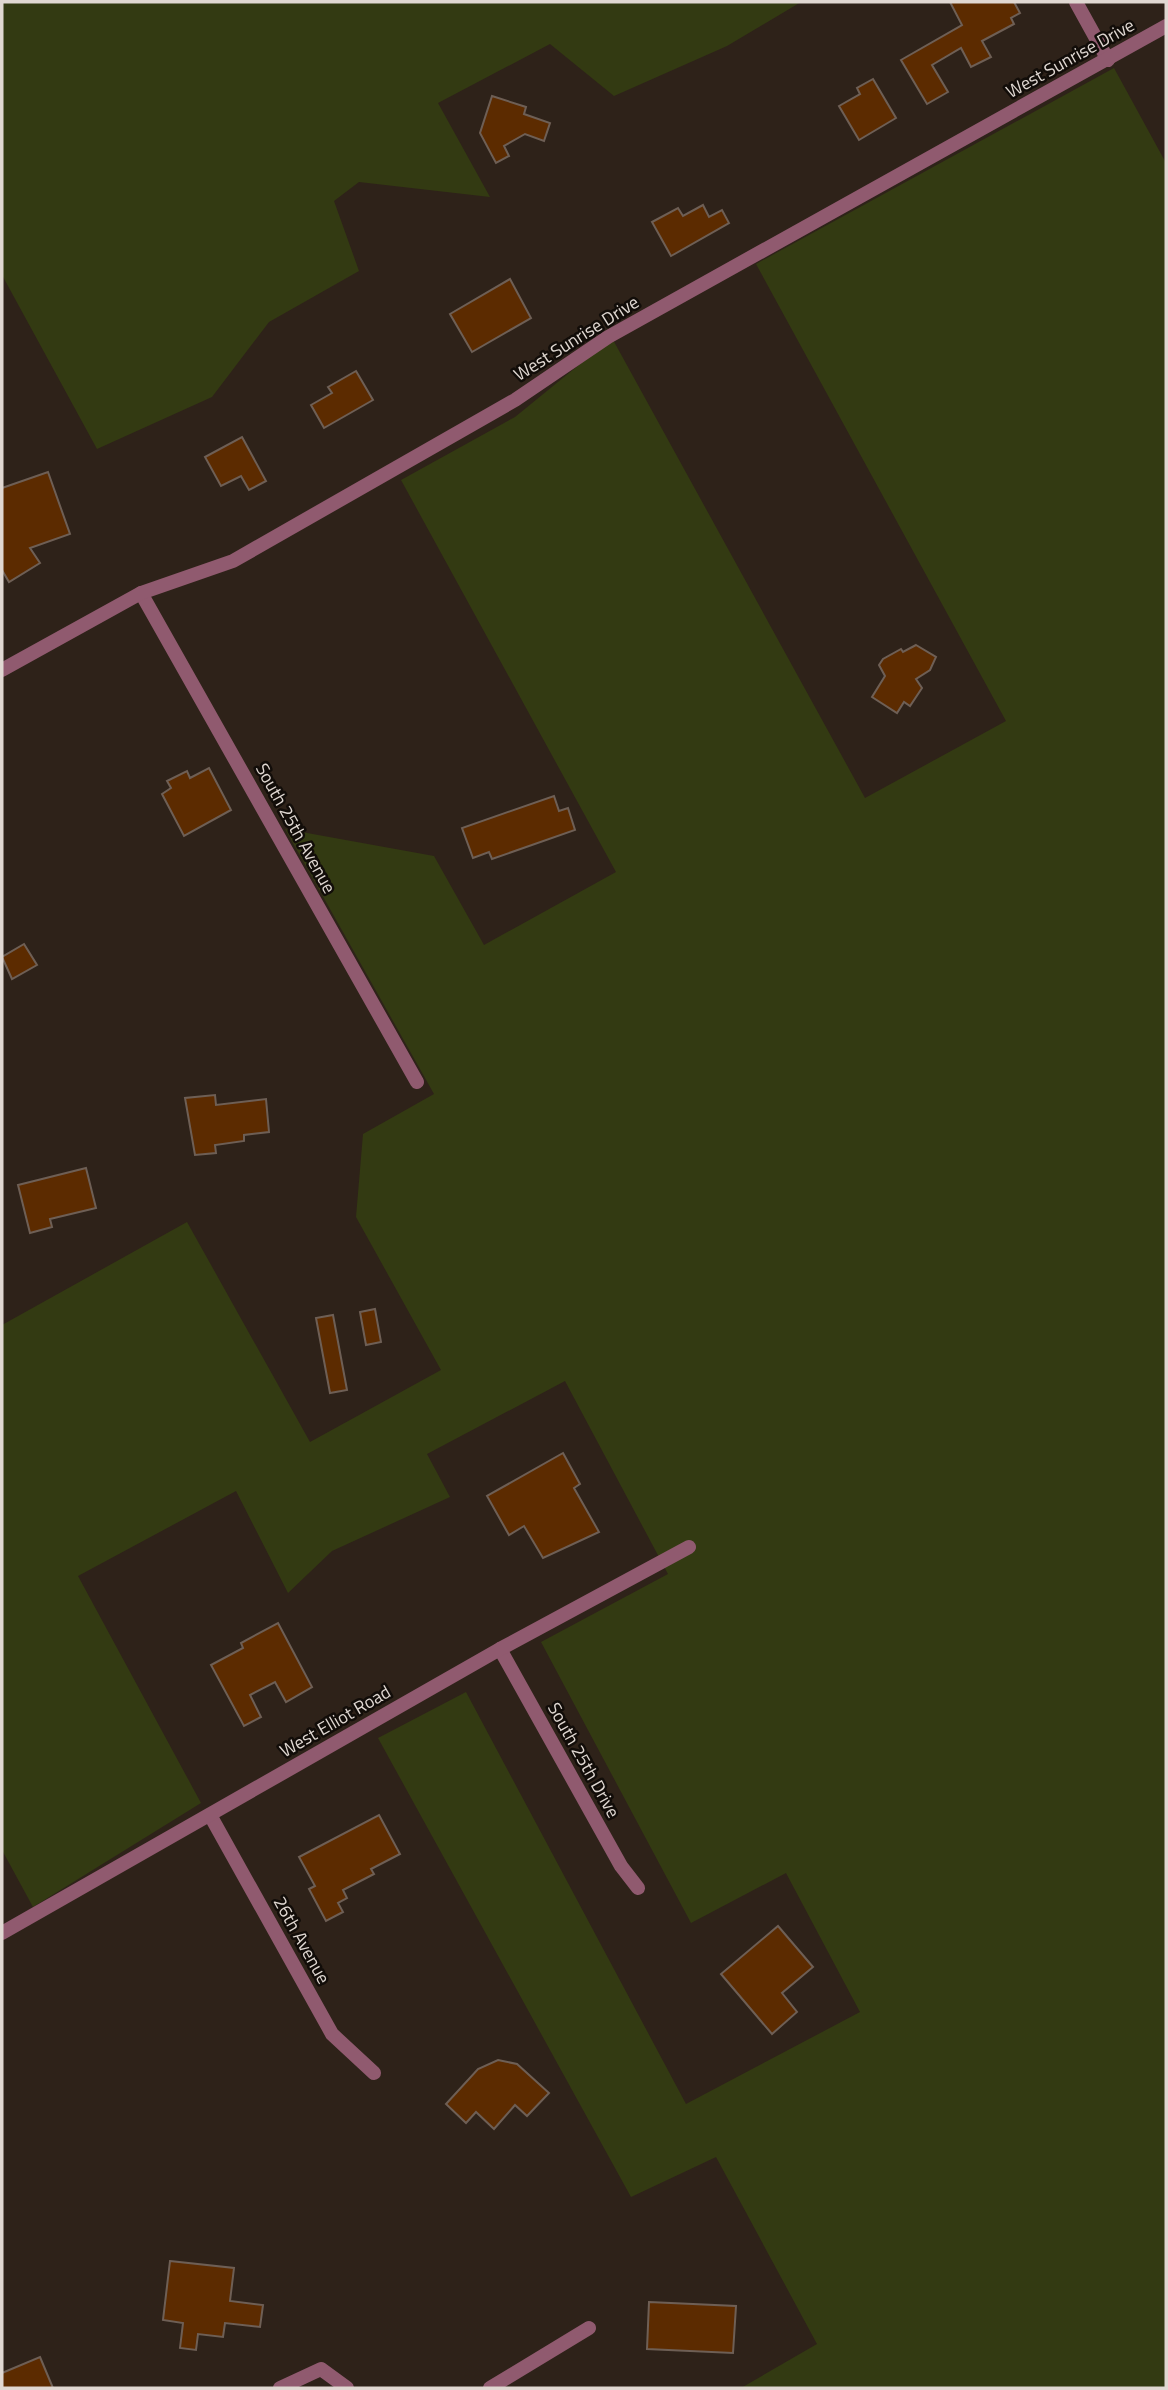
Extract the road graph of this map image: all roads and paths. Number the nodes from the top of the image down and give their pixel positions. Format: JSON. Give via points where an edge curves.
{"nodes":[{"id":1,"x":1076,"y":2,"type":"edge"},
{"id":2,"x":1166,"y":26,"type":"edge"},
{"id":3,"x":1108,"y":60,"type":"junction"},
{"id":4,"x":141,"y":593,"type":"junction"},
{"id":5,"x":2,"y":670,"type":"edge"},
{"id":6,"x":417,"y":1082,"type":"dead end"},
{"id":7,"x":689,"y":1547,"type":"dead end"},
{"id":8,"x":500,"y":1649,"type":"junction"},
{"id":9,"x":210,"y":1815,"type":"junction"},
{"id":10,"x":638,"y":1888,"type":"dead end"},
{"id":11,"x":2,"y":1933,"type":"edge"},
{"id":12,"x":374,"y":2073,"type":"dead end"},
{"id":13,"x":589,"y":2328,"type":"dead end"},
{"id":14,"x":280,"y":2388,"type":"edge"},
{"id":15,"x":347,"y":2388,"type":"edge"},
{"id":16,"x":490,"y":2388,"type":"edge"}],
"edges":[{"from":1,"to":3,"type":"street"},
{"from":2,"to":3,"type":"street","name":"West Sunrise Drive"},
{"from":3,"to":4,"type":"street","name":"West Sunrise Drive","via":[[608,338],[515,400],[233,561]]},
{"from":4,"to":5,"type":"street","name":"West Sunrise Drive"},
{"from":4,"to":6,"type":"street","name":"South 25th Avenue"},
{"from":7,"to":8,"type":"street","name":"West Elliot Road"},
{"from":8,"to":9,"type":"street","name":"West Elliot Road"},
{"from":8,"to":10,"type":"street","name":"South 25th Drive","via":[[621,1866]]},
{"from":9,"to":11,"type":"street","name":"West Elliot Road"},
{"from":9,"to":12,"type":"street","name":"26th Avenue","via":[[332,2034]]},
{"from":13,"to":16,"type":"street"},
{"from":14,"to":15,"type":"street","via":[[321,2369]]}]}
